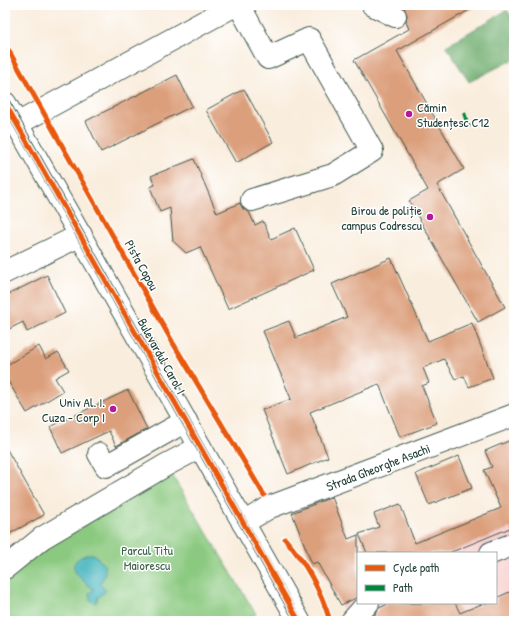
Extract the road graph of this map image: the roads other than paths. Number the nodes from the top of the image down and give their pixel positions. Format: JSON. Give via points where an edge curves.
{"nodes":[{"id":1,"x":235,"y":5,"type":"edge"},
{"id":2,"x":239,"y":5,"type":"edge"},
{"id":3,"x":373,"y":5,"type":"edge"},
{"id":4,"x":395,"y":16,"type":"dead end"},
{"id":5,"x":5,"y":103,"type":"edge"},
{"id":6,"x":17,"y":124,"type":"junction"},
{"id":7,"x":252,"y":200,"type":"dead end"},
{"id":8,"x":81,"y":234,"type":"junction"},
{"id":9,"x":5,"y":272,"type":"edge"},
{"id":10,"x":514,"y":415,"type":"edge"},
{"id":11,"x":186,"y":421,"type":"junction"},
{"id":12,"x":200,"y":447,"type":"junction"},
{"id":13,"x":99,"y":454,"type":"dead end"},
{"id":14,"x":243,"y":523,"type":"junction"},
{"id":15,"x":514,"y":544,"type":"edge"},
{"id":16,"x":494,"y":552,"type":"edge"},
{"id":17,"x":5,"y":568,"type":"edge"},
{"id":18,"x":367,"y":604,"type":"edge"},
{"id":19,"x":299,"y":621,"type":"edge"},
{"id":20,"x":352,"y":621,"type":"edge"}],
"edges":[{"from":1,"to":6,"type":"street"},
{"from":2,"to":7,"type":"street","via":[[268,58],[309,39],[372,151],[333,175]]},
{"from":3,"to":4,"type":"street"},
{"from":5,"to":6,"type":"street","name":"Bulevardul Carol I"},
{"from":6,"to":8,"type":"street","name":"Bulevardul Carol I"},
{"from":8,"to":9,"type":"street"},
{"from":8,"to":11,"type":"street","name":"Bulevardul Carol I"},
{"from":10,"to":14,"type":"street","name":"Strada Gheorghe Asachi","via":[[270,507]]},
{"from":11,"to":12,"type":"street","name":"Bulevardul Carol I"},
{"from":11,"to":13,"type":"street","via":[[106,466]]},
{"from":12,"to":14,"type":"street","name":"Bulevardul Carol I"},
{"from":12,"to":17,"type":"street","via":[[42,538]]},
{"from":14,"to":19,"type":"street","name":"Bulevardul Carol I"},
{"from":15,"to":16,"type":"street"},
{"from":18,"to":20,"type":"street"}]}
